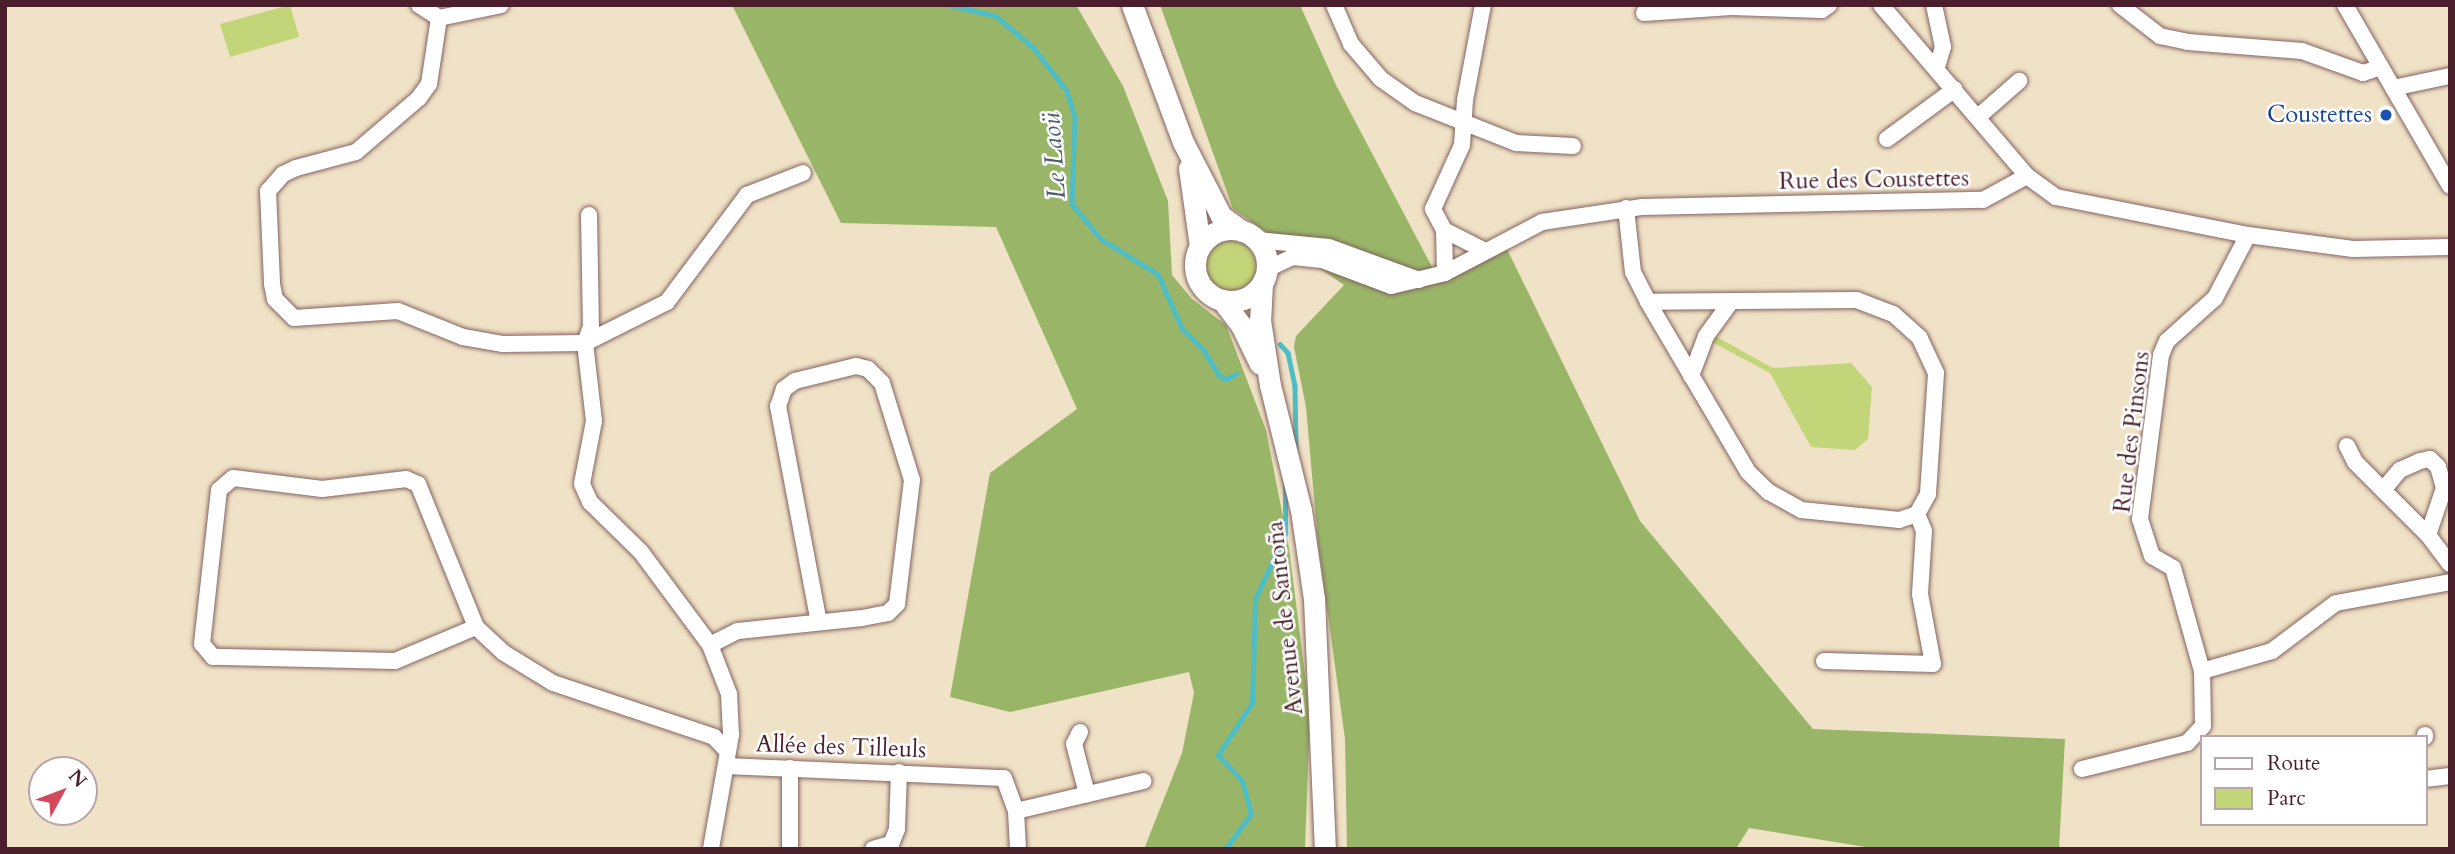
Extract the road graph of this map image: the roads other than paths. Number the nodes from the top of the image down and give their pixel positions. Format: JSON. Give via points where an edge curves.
{"nodes":[{"id":1,"x":419,"y":5,"type":"edge"},
{"id":2,"x":501,"y":5,"type":"edge"},
{"id":3,"x":1132,"y":5,"type":"edge"},
{"id":4,"x":1334,"y":5,"type":"edge"},
{"id":5,"x":1483,"y":5,"type":"edge"},
{"id":6,"x":1829,"y":5,"type":"edge"},
{"id":7,"x":1881,"y":5,"type":"edge"},
{"id":8,"x":1934,"y":5,"type":"edge"},
{"id":9,"x":2120,"y":5,"type":"edge"},
{"id":10,"x":2345,"y":5,"type":"edge"},
{"id":11,"x":1644,"y":13,"type":"dead end"},
{"id":12,"x":439,"y":18,"type":"junction"},
{"id":13,"x":1937,"y":67,"type":"junction"},
{"id":14,"x":2381,"y":67,"type":"junction"},
{"id":15,"x":2450,"y":76,"type":"edge"},
{"id":16,"x":2019,"y":81,"type":"dead end"},
{"id":17,"x":2393,"y":88,"type":"junction"},
{"id":18,"x":1955,"y":89,"type":"junction"},
{"id":19,"x":1978,"y":117,"type":"junction"},
{"id":20,"x":1463,"y":125,"type":"junction"},
{"id":21,"x":1887,"y":139,"type":"dead end"},
{"id":22,"x":1184,"y":142,"type":"junction"},
{"id":23,"x":1573,"y":146,"type":"dead end"},
{"id":24,"x":803,"y":173,"type":"dead end"},
{"id":25,"x":2027,"y":176,"type":"junction"},
{"id":26,"x":2450,"y":186,"type":"edge"},
{"id":27,"x":1626,"y":208,"type":"junction"},
{"id":28,"x":589,"y":215,"type":"dead end"},
{"id":29,"x":1444,"y":230,"type":"junction"},
{"id":30,"x":1249,"y":235,"type":"junction"},
{"id":31,"x":2248,"y":236,"type":"junction"},
{"id":32,"x":1200,"y":246,"type":"junction"},
{"id":33,"x":2450,"y":247,"type":"edge"},
{"id":34,"x":1485,"y":251,"type":"junction"},
{"id":35,"x":1445,"y":273,"type":"junction"},
{"id":36,"x":1265,"y":276,"type":"junction"},
{"id":37,"x":1421,"y":281,"type":"junction"},
{"id":38,"x":1222,"y":300,"type":"junction"},
{"id":39,"x":1648,"y":302,"type":"junction"},
{"id":40,"x":1729,"y":304,"type":"junction"},
{"id":41,"x":585,"y":343,"type":"junction"},
{"id":42,"x":1691,"y":376,"type":"junction"},
{"id":43,"x":1270,"y":385,"type":"junction"},
{"id":44,"x":2347,"y":446,"type":"dead end"},
{"id":45,"x":2383,"y":490,"type":"junction"},
{"id":46,"x":1917,"y":514,"type":"junction"},
{"id":47,"x":2428,"y":535,"type":"junction"},
{"id":48,"x":2450,"y":564,"type":"edge"},
{"id":49,"x":2450,"y":582,"type":"edge"},
{"id":50,"x":819,"y":622,"type":"junction"},
{"id":51,"x":476,"y":627,"type":"junction"},
{"id":52,"x":710,"y":645,"type":"junction"},
{"id":53,"x":1824,"y":661,"type":"dead end"},
{"id":54,"x":2202,"y":671,"type":"junction"},
{"id":55,"x":1080,"y":732,"type":"dead end"},
{"id":56,"x":726,"y":758,"type":"junction"},
{"id":57,"x":790,"y":768,"type":"junction"},
{"id":58,"x":2082,"y":769,"type":"dead end"},
{"id":59,"x":899,"y":772,"type":"junction"},
{"id":60,"x":2450,"y":776,"type":"edge"},
{"id":61,"x":2427,"y":779,"type":"edge"},
{"id":62,"x":1144,"y":781,"type":"dead end"},
{"id":63,"x":1087,"y":794,"type":"junction"},
{"id":64,"x":1016,"y":811,"type":"junction"},
{"id":65,"x":711,"y":849,"type":"edge"},
{"id":66,"x":790,"y":849,"type":"edge"},
{"id":67,"x":873,"y":849,"type":"edge"},
{"id":68,"x":1018,"y":849,"type":"edge"},
{"id":69,"x":1325,"y":849,"type":"edge"}],
"edges":[{"from":1,"to":12,"type":"street"},
{"from":2,"to":12,"type":"street"},
{"from":3,"to":22,"type":"main road"},
{"from":4,"to":20,"type":"street","via":[[1351,44],[1381,79],[1415,103]]},
{"from":5,"to":20,"type":"street"},
{"from":6,"to":11,"type":"street","via":[[1822,10],[1731,7]]},
{"from":7,"to":13,"type":"street"},
{"from":8,"to":13,"type":"street","via":[[1943,47]]},
{"from":9,"to":14,"type":"street","via":[[2160,36],[2302,51],[2363,72]]},
{"from":10,"to":14,"type":"street"},
{"from":12,"to":41,"type":"street","via":[[429,84],[419,98],[356,152],[296,168],[283,174],[268,191],[275,299],[294,318],[398,311],[463,337],[503,344]]},
{"from":13,"to":18,"type":"street"},
{"from":14,"to":17,"type":"street"},
{"from":15,"to":17,"type":"street"},
{"from":16,"to":19,"type":"street"},
{"from":17,"to":26,"type":"street"},
{"from":18,"to":19,"type":"street"},
{"from":18,"to":21,"type":"street"},
{"from":19,"to":25,"type":"street"},
{"from":20,"to":23,"type":"street","via":[[1516,143]]},
{"from":20,"to":29,"type":"street","via":[[1462,145],[1433,209]]},
{"from":22,"to":30,"type":"main road","via":[[1221,216]]},
{"from":22,"to":32,"type":"main road"},
{"from":24,"to":41,"type":"street","via":[[747,195],[667,302]]},
{"from":25,"to":27,"type":"street","name":"Rue des Coustettes","via":[[1983,200]]},
{"from":25,"to":31,"type":"street","via":[[2056,197],[2094,208]]},
{"from":27,"to":34,"type":"street","name":"Rue des Coustettes","via":[[1542,222]]},
{"from":27,"to":39,"type":"street","via":[[1633,272]]},
{"from":28,"to":41,"type":"street","via":[[591,326]]},
{"from":29,"to":34,"type":"street"},
{"from":29,"to":35,"type":"street"},
{"from":30,"to":32,"type":"main road","via":[[1218,231]]},
{"from":30,"to":36,"type":"main road"},
{"from":30,"to":37,"type":"street","via":[[1329,247]]},
{"from":31,"to":33,"type":"street","via":[[2375,252]]},
{"from":31,"to":54,"type":"street","name":"Rue des Pinsons","via":[[2215,298],[2166,341],[2140,519],[2152,556],[2173,568]]},
{"from":32,"to":38,"type":"main road","via":[[1197,279]]},
{"from":34,"to":35,"type":"street","name":"Rue des Coustettes"},
{"from":35,"to":37,"type":"street","name":"Rue des Coustettes"},
{"from":36,"to":37,"type":"street","name":"Rue des Coustettes","via":[[1293,257],[1322,260],[1391,286]]},
{"from":36,"to":38,"type":"main road","via":[[1245,299]]},
{"from":36,"to":43,"type":"main road","name":"Avenue de Santoña","via":[[1261,320]]},
{"from":38,"to":43,"type":"main road","name":"Avenue de Santoña","via":[[1241,325]]},
{"from":39,"to":40,"type":"street"},
{"from":39,"to":42,"type":"street"},
{"from":40,"to":42,"type":"street","via":[[1706,336]]},
{"from":40,"to":46,"type":"street","via":[[1857,300],[1893,314],[1920,338],[1936,373],[1928,494]]},
{"from":41,"to":52,"type":"street","via":[[594,421],[582,484],[590,502],[641,551]]},
{"from":42,"to":46,"type":"street","via":[[1748,472],[1769,492],[1801,510],[1833,516],[1899,520]]},
{"from":43,"to":69,"type":"main road","name":"Avenue de Santoña","via":[[1301,510],[1314,598]]},
{"from":44,"to":45,"type":"street","via":[[2355,463]]},
{"from":45,"to":47,"type":"street"},
{"from":45,"to":47,"type":"street","via":[[2400,470],[2420,461],[2430,459],[2438,467],[2444,488]]},
{"from":46,"to":53,"type":"street","via":[[1924,531],[1920,594],[1933,664]]},
{"from":47,"to":48,"type":"street"},
{"from":49,"to":54,"type":"street","via":[[2336,603],[2272,651]]},
{"from":50,"to":50,"type":"street","via":[[888,613],[900,592],[912,480],[882,383],[868,369],[856,366],[795,381],[784,389],[778,406]]},
{"from":50,"to":52,"type":"street","via":[[738,631]]},
{"from":51,"to":51,"type":"street","via":[[418,484],[406,479],[322,489],[233,478],[219,490],[202,644],[213,657],[395,661]]},
{"from":51,"to":56,"type":"street","via":[[528,671],[713,737]]},
{"from":52,"to":56,"type":"street","via":[[729,694],[731,735]]},
{"from":54,"to":58,"type":"street","name":"Rue des Pinsons","via":[[2203,726],[2197,736],[2187,743]]},
{"from":55,"to":63,"type":"street","via":[[1074,744]]},
{"from":56,"to":57,"type":"street","name":"Allée des Tilleuls"},
{"from":56,"to":65,"type":"street"},
{"from":57,"to":59,"type":"street","name":"Allée des Tilleuls"},
{"from":57,"to":66,"type":"street"},
{"from":59,"to":64,"type":"street","name":"Allée des Tilleuls","via":[[1004,778]]},
{"from":59,"to":67,"type":"street","via":[[897,829],[891,844]]},
{"from":60,"to":61,"type":"street"},
{"from":62,"to":63,"type":"street"},
{"from":63,"to":64,"type":"street"},
{"from":64,"to":68,"type":"street"}]}
